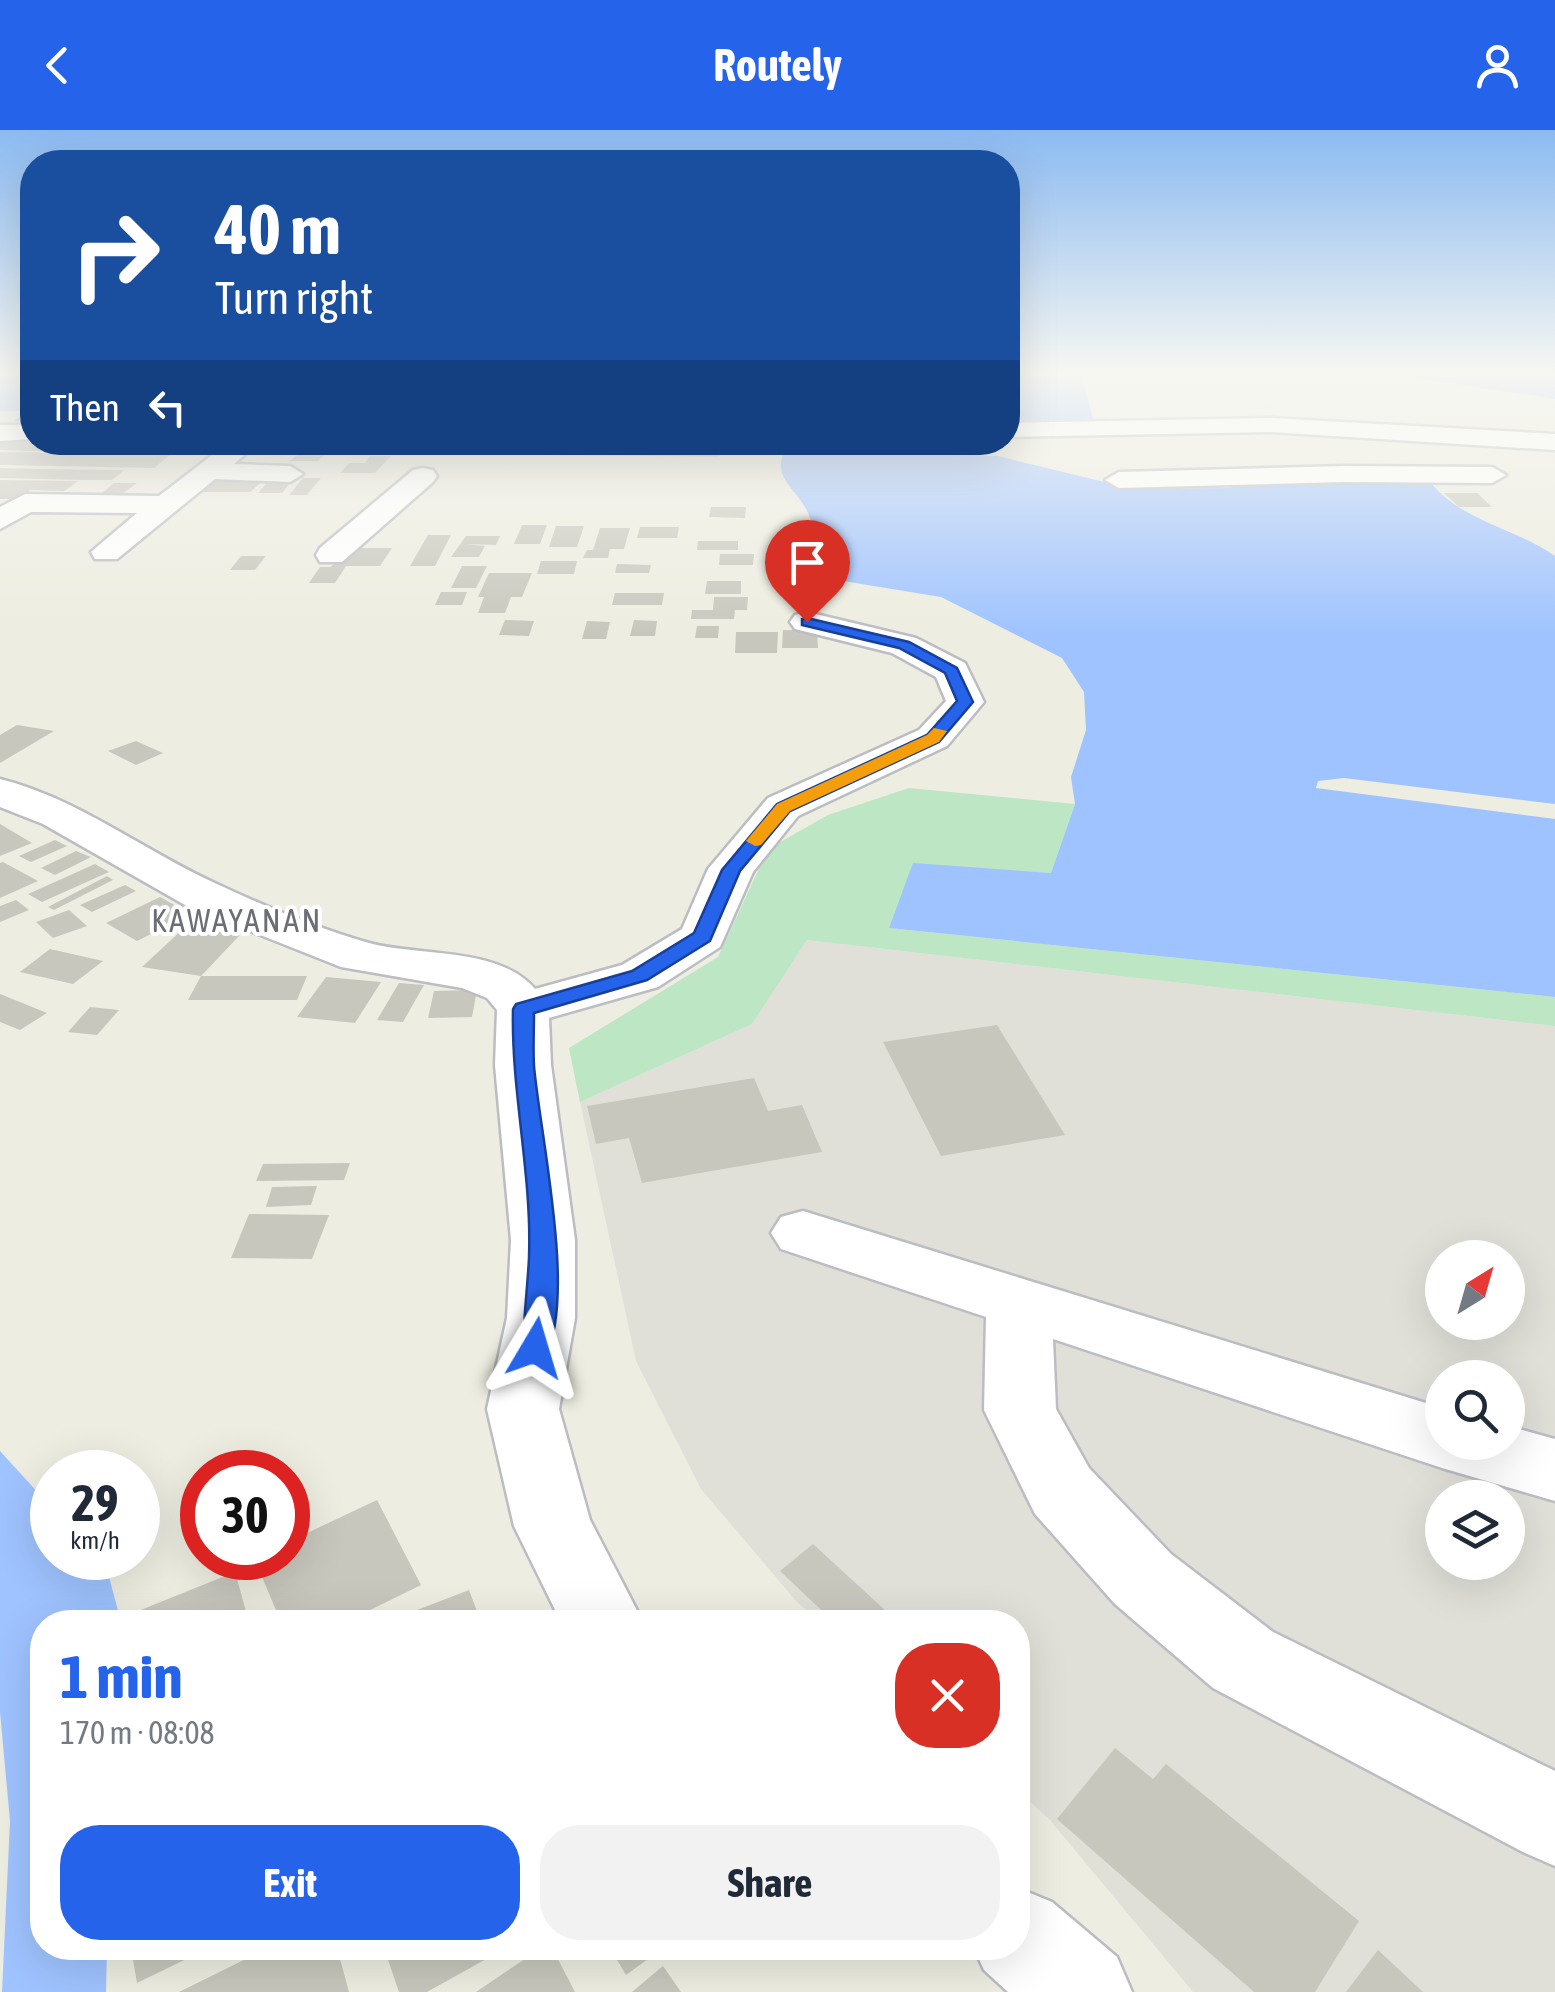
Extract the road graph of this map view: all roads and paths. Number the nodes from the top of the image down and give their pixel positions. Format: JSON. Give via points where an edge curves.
{"nodes":[{"id":1,"x":221,"y":461,"type":"edge"},
{"id":2,"x":208,"y":471,"type":"junction"},
{"id":3,"x":1518,"y":473,"type":"dead end"},
{"id":4,"x":312,"y":475,"type":"dead end"},
{"id":5,"x":385,"y":476,"type":"dead end"},
{"id":6,"x":1119,"y":480,"type":"dead end"},
{"id":7,"x":165,"y":505,"type":"junction"},
{"id":8,"x":0,"y":522,"type":"edge"},
{"id":9,"x":140,"y":524,"type":"junction"},
{"id":10,"x":106,"y":552,"type":"dead end"},
{"id":11,"x":331,"y":554,"type":"dead end"},
{"id":12,"x":807,"y":622,"type":"dead end"},
{"id":13,"x":0,"y":792,"type":"edge"},
{"id":14,"x":524,"y":1009,"type":"junction"},
{"id":15,"x":804,"y":1233,"type":"dead end"},
{"id":16,"x":1020,"y":1301,"type":"junction"},
{"id":17,"x":1425,"y":1432,"type":"edge"},
{"id":18,"x":1520,"y":1460,"type":"edge"},
{"id":19,"x":1555,"y":1470,"type":"edge"},
{"id":20,"x":596,"y":1610,"type":"edge"},
{"id":21,"x":1555,"y":1820,"type":"edge"},
{"id":22,"x":1030,"y":1946,"type":"edge"},
{"id":23,"x":1082,"y":1992,"type":"edge"}],
"edges":[{"from":1,"to":2,"type":"street"},
{"from":2,"to":4,"type":"street"},
{"from":2,"to":7,"type":"street"},
{"from":3,"to":6,"type":"street"},
{"from":5,"to":11,"type":"street","via":[[423,476]]},
{"from":7,"to":8,"type":"street","via":[[25,503]]},
{"from":7,"to":9,"type":"street"},
{"from":8,"to":9,"type":"street"},
{"from":9,"to":10,"type":"street"},
{"from":12,"to":14,"type":"street","via":[[904,645],[952,671],[965,702],[933,738],[783,808],[731,870],[703,937],[640,976]]},
{"from":13,"to":14,"type":"street","via":[[58,815],[202,894],[360,956],[473,975],[504,987]]},
{"from":14,"to":20,"type":"street","via":[[523,1065],[543,1240],[541,1318],[524,1409],[554,1526]]},
{"from":15,"to":16,"type":"street"},
{"from":16,"to":17,"type":"street"},
{"from":16,"to":21,"type":"street","via":[[1020,1410],[1062,1491],[1143,1579],[1244,1660]]},
{"from":18,"to":19,"type":"street"},
{"from":22,"to":23,"type":"street"}]}
